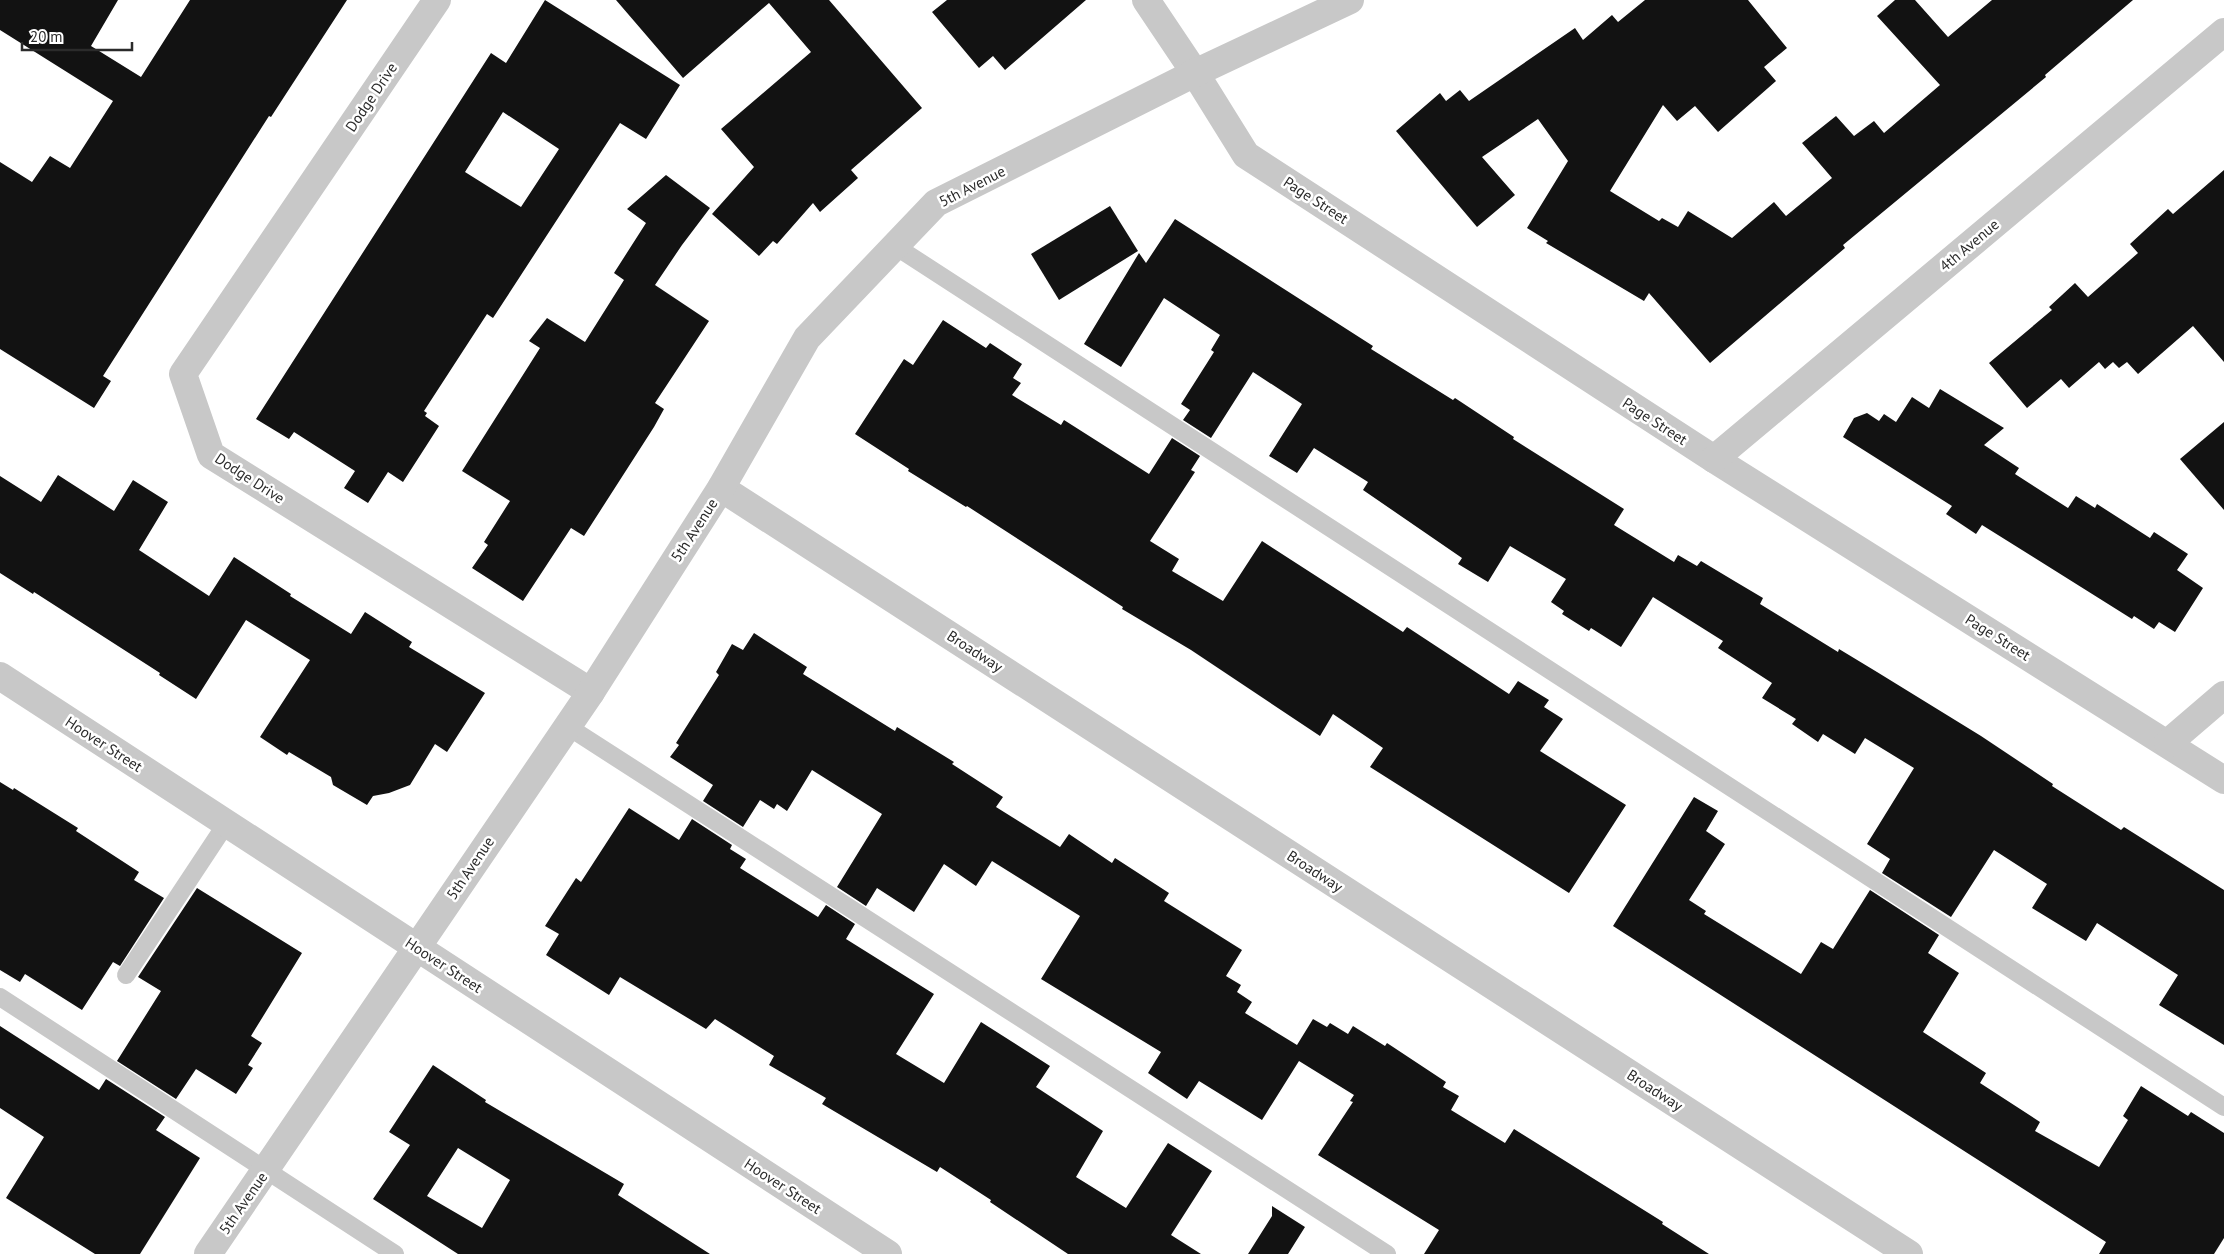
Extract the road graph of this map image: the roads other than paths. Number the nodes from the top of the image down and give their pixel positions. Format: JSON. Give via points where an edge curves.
{"nodes":[{"id":1,"x":437,"y":0,"type":"edge"},
{"id":2,"x":1146,"y":0,"type":"edge"},
{"id":3,"x":1350,"y":0,"type":"edge"},
{"id":4,"x":2224,"y":32,"type":"edge"},
{"id":5,"x":1195,"y":73,"type":"junction"},
{"id":6,"x":895,"y":246,"type":"junction"},
{"id":7,"x":1714,"y":459,"type":"junction"},
{"id":8,"x":721,"y":488,"type":"junction"},
{"id":9,"x":0,"y":676,"type":"edge"},
{"id":10,"x":590,"y":692,"type":"junction"},
{"id":11,"x":2224,"y":695,"type":"edge"},
{"id":12,"x":567,"y":726,"type":"junction"},
{"id":13,"x":2168,"y":743,"type":"junction"},
{"id":14,"x":2224,"y":780,"type":"edge"},
{"id":15,"x":226,"y":824,"type":"junction"},
{"id":16,"x":416,"y":947,"type":"junction"},
{"id":17,"x":126,"y":975,"type":"dead end"},
{"id":18,"x":0,"y":997,"type":"edge"},
{"id":19,"x":2224,"y":1107,"type":"edge"},
{"id":20,"x":266,"y":1170,"type":"junction"},
{"id":21,"x":208,"y":1254,"type":"edge"},
{"id":22,"x":395,"y":1254,"type":"edge"},
{"id":23,"x":888,"y":1254,"type":"edge"},
{"id":24,"x":1387,"y":1254,"type":"edge"},
{"id":25,"x":1909,"y":1254,"type":"edge"}],
"edges":[{"from":1,"to":10,"type":"street","name":"Dodge Drive","via":[[183,374],[211,455]]},
{"from":2,"to":5,"type":"street","name":"Page Street"},
{"from":3,"to":5,"type":"street","name":"5th Avenue"},
{"from":4,"to":7,"type":"street","name":"4th Avenue"},
{"from":5,"to":6,"type":"street","name":"5th Avenue","via":[[936,204]]},
{"from":5,"to":7,"type":"street","name":"Page Street","via":[[1246,155]]},
{"from":6,"to":8,"type":"street","name":"5th Avenue","via":[[807,338]]},
{"from":6,"to":19,"type":"lane"},
{"from":7,"to":13,"type":"street","name":"Page Street"},
{"from":8,"to":10,"type":"street","name":"5th Avenue"},
{"from":8,"to":25,"type":"street","name":"Broadway"},
{"from":9,"to":15,"type":"street","name":"Hoover Street"},
{"from":10,"to":12,"type":"street","name":"5th Avenue"},
{"from":11,"to":13,"type":"street"},
{"from":12,"to":16,"type":"street","name":"5th Avenue"},
{"from":12,"to":24,"type":"lane"},
{"from":13,"to":14,"type":"street","name":"Page Street"},
{"from":15,"to":16,"type":"street","name":"Hoover Street"},
{"from":15,"to":17,"type":"lane"},
{"from":16,"to":20,"type":"street","name":"5th Avenue"},
{"from":16,"to":23,"type":"street","name":"Hoover Street"},
{"from":18,"to":20,"type":"lane"},
{"from":20,"to":21,"type":"street","name":"5th Avenue"},
{"from":20,"to":22,"type":"lane"}]}
